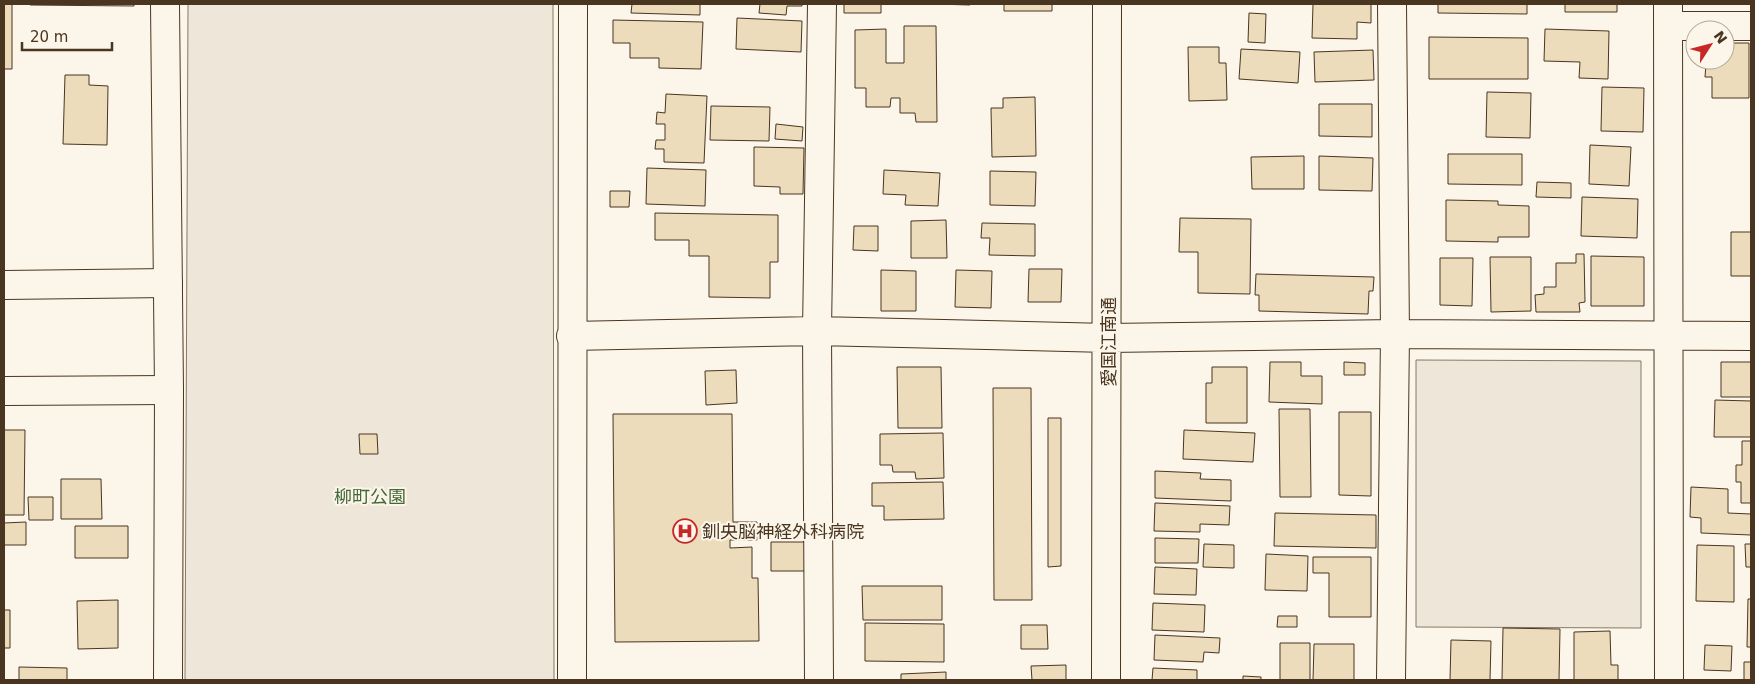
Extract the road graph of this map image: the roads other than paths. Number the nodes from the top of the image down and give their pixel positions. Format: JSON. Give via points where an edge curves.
{"nodes":[{"id":1,"x":165,"y":4,"type":"edge"},
{"id":2,"x":573,"y":4,"type":"edge"},
{"id":3,"x":822,"y":4,"type":"edge"},
{"id":4,"x":1107,"y":4,"type":"edge"},
{"id":5,"x":1392,"y":4,"type":"edge"},
{"id":6,"x":1668,"y":15,"type":"edge"},
{"id":7,"x":1751,"y":26,"type":"edge"},
{"id":8,"x":168,"y":283,"type":"junction"},
{"id":9,"x":4,"y":285,"type":"edge"},
{"id":10,"x":817,"y":331,"type":"junction"},
{"id":11,"x":1395,"y":334,"type":"junction"},
{"id":12,"x":571,"y":336,"type":"junction"},
{"id":13,"x":1670,"y":336,"type":"junction"},
{"id":14,"x":1751,"y":336,"type":"edge"},
{"id":15,"x":1108,"y":338,"type":"junction"},
{"id":16,"x":170,"y":390,"type":"junction"},
{"id":17,"x":4,"y":391,"type":"edge"},
{"id":18,"x":168,"y":680,"type":"edge"},
{"id":19,"x":572,"y":680,"type":"edge"},
{"id":20,"x":819,"y":680,"type":"edge"},
{"id":21,"x":1106,"y":680,"type":"edge"},
{"id":22,"x":1391,"y":680,"type":"edge"},
{"id":23,"x":1669,"y":680,"type":"edge"}],
"edges":[{"from":1,"to":8,"type":"street"},
{"from":2,"to":12,"type":"street"},
{"from":3,"to":10,"type":"street"},
{"from":4,"to":15,"type":"street","name":"愛国江南通"},
{"from":5,"to":11,"type":"street"},
{"from":6,"to":7,"type":"street"},
{"from":6,"to":13,"type":"street"},
{"from":8,"to":9,"type":"street"},
{"from":8,"to":16,"type":"street"},
{"from":10,"to":12,"type":"street"},
{"from":10,"to":15,"type":"street"},
{"from":10,"to":20,"type":"street"},
{"from":11,"to":13,"type":"street"},
{"from":11,"to":15,"type":"street"},
{"from":11,"to":22,"type":"street"},
{"from":12,"to":19,"type":"street"},
{"from":13,"to":14,"type":"street"},
{"from":13,"to":23,"type":"street"},
{"from":15,"to":21,"type":"street","name":"愛国江南通"},
{"from":16,"to":17,"type":"street"},
{"from":16,"to":18,"type":"street"}]}
